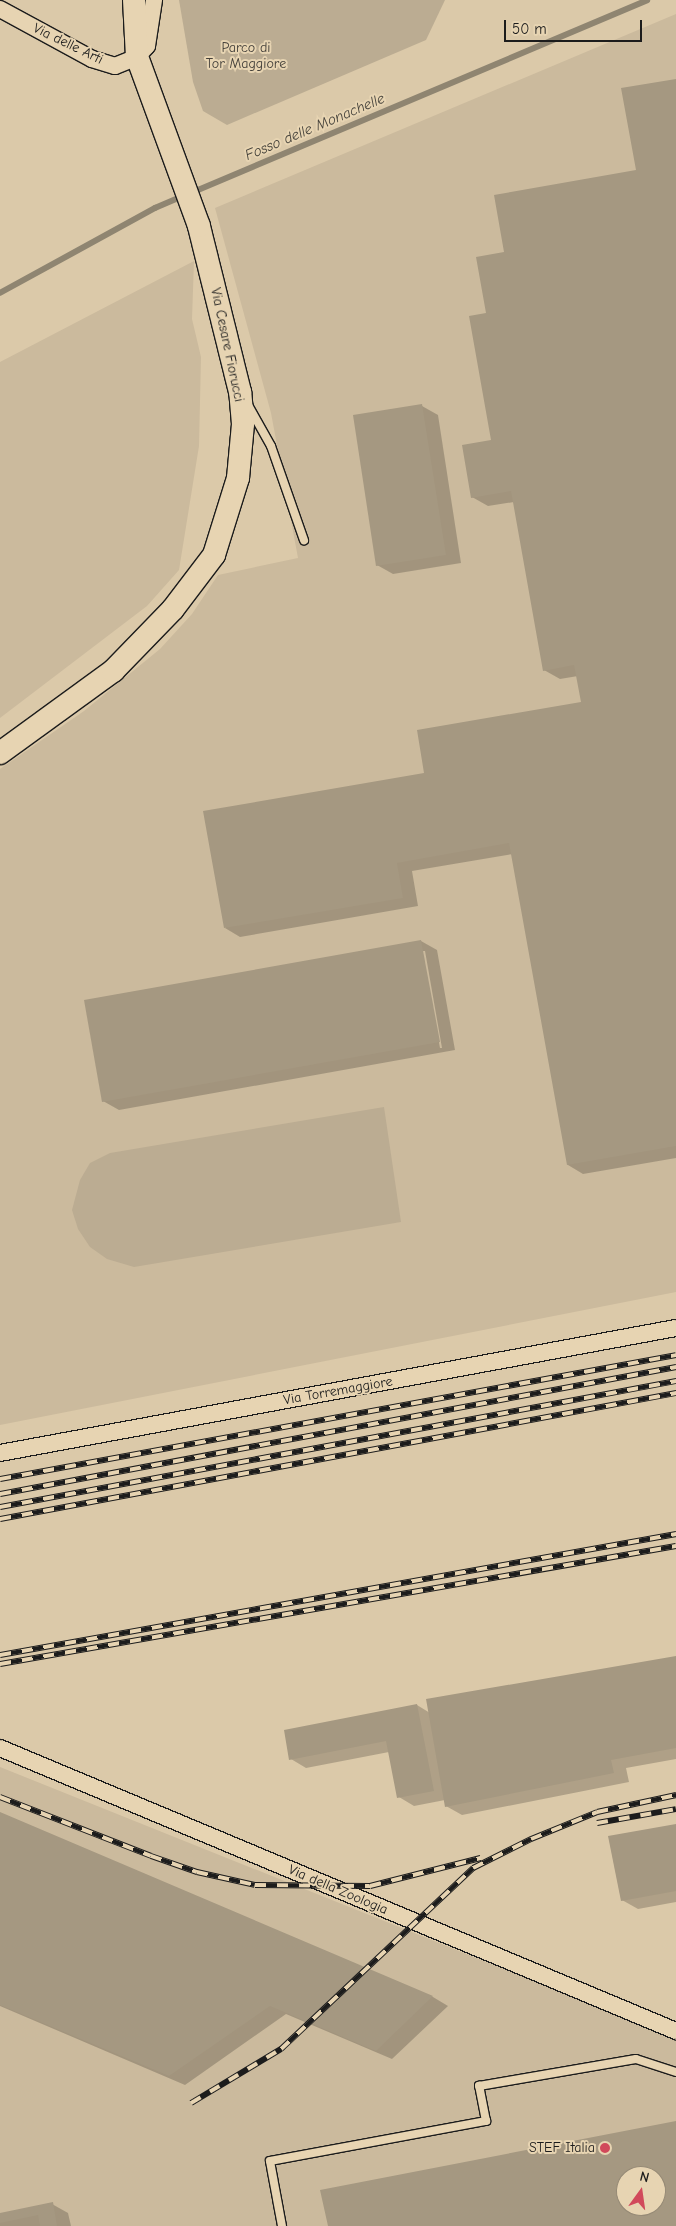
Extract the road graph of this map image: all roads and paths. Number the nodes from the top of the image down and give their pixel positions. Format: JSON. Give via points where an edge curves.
{"nodes":[{"id":1,"x":134,"y":0,"type":"edge"},
{"id":2,"x":154,"y":0,"type":"edge"},
{"id":3,"x":0,"y":9,"type":"edge"},
{"id":4,"x":137,"y":57,"type":"junction"},
{"id":5,"x":239,"y":388,"type":"junction"},
{"id":6,"x":304,"y":540,"type":"dead end"},
{"id":7,"x":0,"y":753,"type":"edge"},
{"id":8,"x":676,"y":1328,"type":"edge"},
{"id":9,"x":0,"y":1453,"type":"edge"},
{"id":10,"x":0,"y":1748,"type":"edge"},
{"id":11,"x":676,"y":2031,"type":"edge"},
{"id":12,"x":676,"y":2072,"type":"edge"},
{"id":13,"x":282,"y":2226,"type":"edge"}],
"edges":[{"from":1,"to":4,"type":"street","name":"Via Cesare Fiorucci"},
{"from":2,"to":4,"type":"street","via":[[149,41]]},
{"from":3,"to":4,"type":"street","name":"Via delle Arti","via":[[92,59],[114,66]]},
{"from":4,"to":5,"type":"street","name":"Via Cesare Fiorucci","via":[[199,226]]},
{"from":5,"to":6,"type":"lane","via":[[271,446]]},
{"from":5,"to":7,"type":"street","name":"Via Cesare Fiorucci","via":[[243,424],[238,478],[224,529],[203,571],[113,671]]},
{"from":8,"to":9,"type":"street","name":"Via Torremaggiore"},
{"from":10,"to":11,"type":"street","name":"Via della Zoologia"},
{"from":12,"to":13,"type":"lane","via":[[636,2059],[478,2086],[486,2120],[270,2161]]}]}
